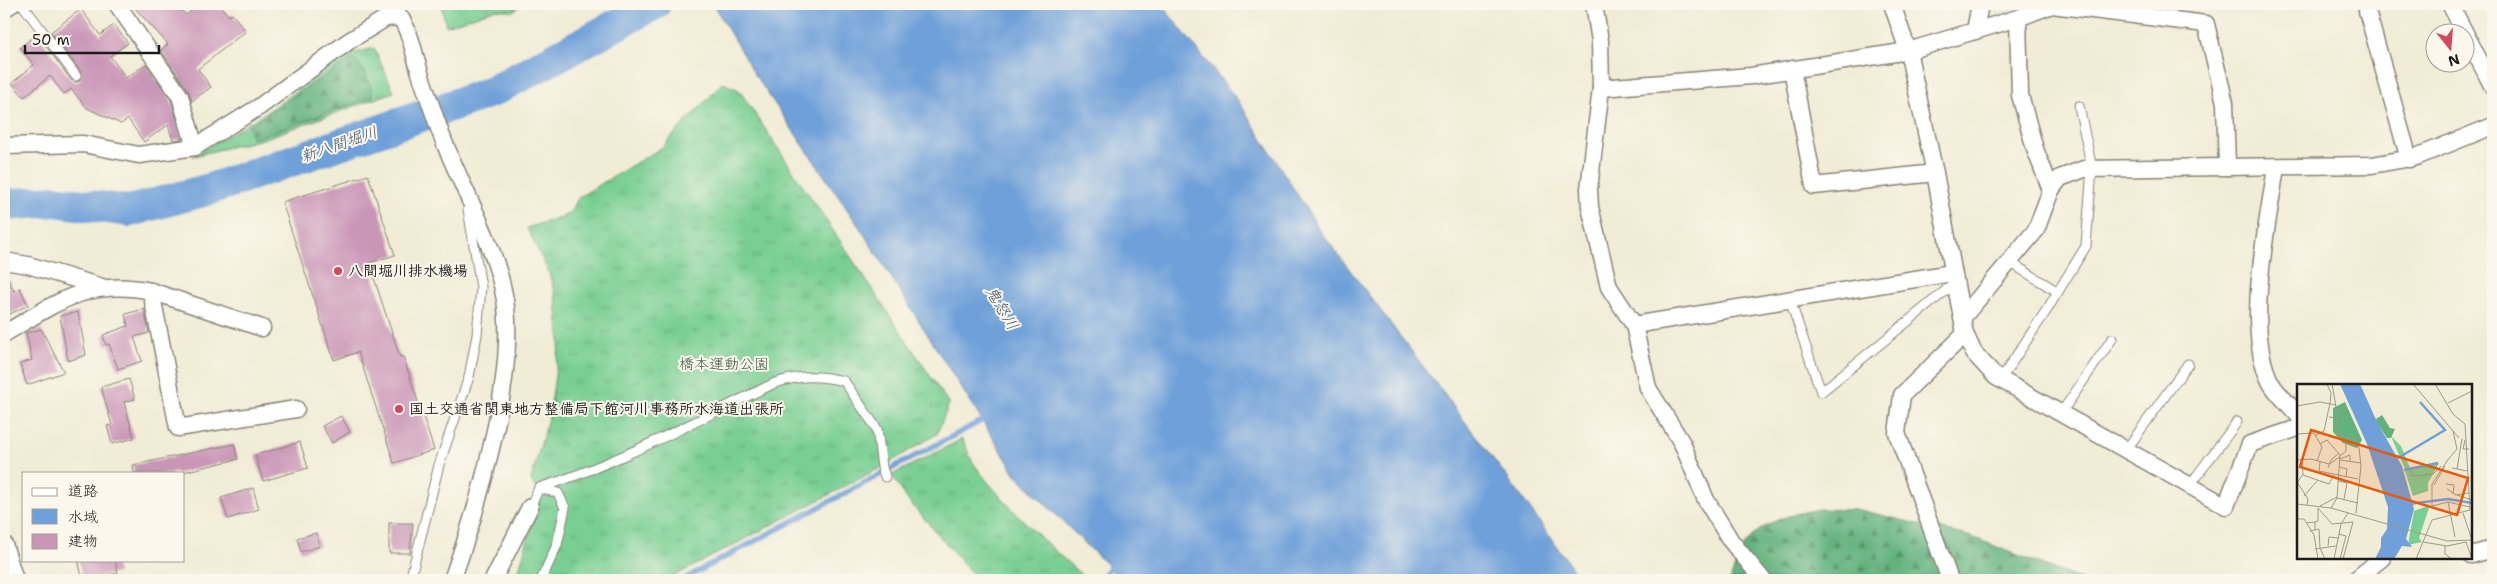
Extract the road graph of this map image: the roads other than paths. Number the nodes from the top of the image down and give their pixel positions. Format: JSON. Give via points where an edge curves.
{"nodes":[{"id":1,"x":12,"y":4,"type":"edge"},
{"id":2,"x":22,"y":4,"type":"edge"},
{"id":3,"x":117,"y":4,"type":"edge"},
{"id":4,"x":1594,"y":4,"type":"edge"},
{"id":5,"x":1892,"y":4,"type":"edge"},
{"id":6,"x":1980,"y":4,"type":"edge"},
{"id":7,"x":2450,"y":4,"type":"edge"},
{"id":8,"x":4,"y":9,"type":"edge"},
{"id":9,"x":2367,"y":11,"type":"dead end"},
{"id":10,"x":2018,"y":18,"type":"junction"},
{"id":11,"x":1975,"y":31,"type":"junction"},
{"id":12,"x":1908,"y":51,"type":"junction"},
{"id":13,"x":1792,"y":69,"type":"junction"},
{"id":14,"x":76,"y":76,"type":"dead end"},
{"id":15,"x":2493,"y":87,"type":"edge"},
{"id":16,"x":1602,"y":88,"type":"junction"},
{"id":17,"x":2079,"y":106,"type":"dead end"},
{"id":18,"x":2493,"y":126,"type":"edge"},
{"id":19,"x":4,"y":146,"type":"edge"},
{"id":20,"x":195,"y":147,"type":"junction"},
{"id":21,"x":2409,"y":158,"type":"junction"},
{"id":22,"x":2276,"y":166,"type":"junction"},
{"id":23,"x":2227,"y":167,"type":"junction"},
{"id":24,"x":2092,"y":169,"type":"junction"},
{"id":25,"x":1935,"y":173,"type":"junction"},
{"id":26,"x":465,"y":188,"type":"junction"},
{"id":27,"x":2051,"y":190,"type":"junction"},
{"id":28,"x":4,"y":261,"type":"edge"},
{"id":29,"x":2008,"y":261,"type":"junction"},
{"id":30,"x":1954,"y":278,"type":"junction"},
{"id":31,"x":102,"y":287,"type":"junction"},
{"id":32,"x":151,"y":292,"type":"junction"},
{"id":33,"x":2058,"y":292,"type":"junction"},
{"id":34,"x":1790,"y":300,"type":"junction"},
{"id":35,"x":1963,"y":317,"type":"junction"},
{"id":36,"x":1634,"y":325,"type":"junction"},
{"id":37,"x":262,"y":328,"type":"dead end"},
{"id":38,"x":4,"y":334,"type":"edge"},
{"id":39,"x":1965,"y":334,"type":"junction"},
{"id":40,"x":2112,"y":339,"type":"dead end"},
{"id":41,"x":2188,"y":364,"type":"dead end"},
{"id":42,"x":2000,"y":379,"type":"junction"},
{"id":43,"x":296,"y":409,"type":"dead end"},
{"id":44,"x":2061,"y":414,"type":"junction"},
{"id":45,"x":2297,"y":414,"type":"edge"},
{"id":46,"x":2237,"y":422,"type":"dead end"},
{"id":47,"x":2297,"y":428,"type":"edge"},
{"id":48,"x":2126,"y":450,"type":"junction"},
{"id":49,"x":885,"y":477,"type":"dead end"},
{"id":50,"x":2190,"y":486,"type":"junction"},
{"id":51,"x":538,"y":488,"type":"junction"},
{"id":52,"x":530,"y":507,"type":"joint"},
{"id":53,"x":4,"y":544,"type":"edge"},
{"id":54,"x":2493,"y":548,"type":"edge"},
{"id":55,"x":2472,"y":555,"type":"edge"},
{"id":56,"x":2381,"y":559,"type":"edge"},
{"id":57,"x":15,"y":580,"type":"edge"},
{"id":58,"x":410,"y":580,"type":"edge"},
{"id":59,"x":452,"y":580,"type":"edge"},
{"id":60,"x":493,"y":580,"type":"edge"},
{"id":61,"x":541,"y":580,"type":"edge"},
{"id":62,"x":1763,"y":580,"type":"edge"},
{"id":63,"x":1950,"y":580,"type":"edge"},
{"id":64,"x":2355,"y":580,"type":"edge"}],
"edges":[{"from":1,"to":8,"type":"street"},
{"from":2,"to":14,"type":"lane"},
{"from":3,"to":20,"type":"street","via":[[180,96]]},
{"from":4,"to":16,"type":"street"},
{"from":5,"to":12,"type":"street"},
{"from":6,"to":11,"type":"street"},
{"from":7,"to":15,"type":"street"},
{"from":9,"to":21,"type":"street"},
{"from":10,"to":11,"type":"street"},
{"from":10,"to":23,"type":"street","via":[[2052,5],[2206,24],[2225,103]]},
{"from":10,"to":27,"type":"street","via":[[2020,95]]},
{"from":11,"to":12,"type":"street"},
{"from":12,"to":13,"type":"street"},
{"from":12,"to":25,"type":"street"},
{"from":13,"to":16,"type":"street","via":[[1751,76]]},
{"from":13,"to":25,"type":"street","via":[[1814,186]]},
{"from":16,"to":36,"type":"street","via":[[1589,189],[1590,207],[1609,287]]},
{"from":17,"to":24,"type":"lane"},
{"from":18,"to":21,"type":"street"},
{"from":19,"to":20,"type":"street","via":[[83,144],[139,155]]},
{"from":20,"to":26,"type":"street","via":[[259,107],[349,41],[386,18],[400,17],[442,135]]},
{"from":21,"to":22,"type":"street","via":[[2372,165]]},
{"from":22,"to":23,"type":"street"},
{"from":22,"to":45,"type":"street","via":[[2256,308],[2260,354],[2271,384]]},
{"from":23,"to":24,"type":"street"},
{"from":24,"to":27,"type":"street","via":[[2060,178]]},
{"from":24,"to":33,"type":"lane","via":[[2086,246]]},
{"from":25,"to":30,"type":"street"},
{"from":26,"to":58,"type":"lane","via":[[481,287],[477,335],[469,378],[439,465]]},
{"from":26,"to":59,"type":"street","via":[[496,267],[505,300],[507,336],[503,384],[484,478]]},
{"from":27,"to":29,"type":"street","via":[[2036,230]]},
{"from":28,"to":31,"type":"street"},
{"from":29,"to":33,"type":"lane"},
{"from":29,"to":35,"type":"street"},
{"from":30,"to":34,"type":"street"},
{"from":30,"to":34,"type":"lane","via":[[1821,392]]},
{"from":30,"to":35,"type":"street"},
{"from":31,"to":32,"type":"street"},
{"from":31,"to":38,"type":"street","via":[[61,300]]},
{"from":32,"to":37,"type":"street"},
{"from":32,"to":43,"type":"street","via":[[178,428]]},
{"from":33,"to":42,"type":"lane"},
{"from":34,"to":36,"type":"street"},
{"from":35,"to":39,"type":"street"},
{"from":36,"to":62,"type":"street","via":[[1648,388],[1682,443],[1706,500],[1731,541]]},
{"from":39,"to":42,"type":"street","via":[[1974,353]]},
{"from":39,"to":63,"type":"street","via":[[1902,395],[1897,433]]},
{"from":40,"to":44,"type":"lane"},
{"from":41,"to":48,"type":"lane"},
{"from":42,"to":44,"type":"street"},
{"from":44,"to":48,"type":"street"},
{"from":46,"to":50,"type":"lane"},
{"from":47,"to":50,"type":"street","via":[[2250,444],[2226,506]]},
{"from":48,"to":50,"type":"street"},
{"from":49,"to":51,"type":"lane","via":[[877,428],[844,381],[823,376],[798,376],[775,383],[609,461]]},
{"from":51,"to":52,"type":"lane"},
{"from":51,"to":61,"type":"lane","via":[[558,493],[565,508],[557,545]]},
{"from":52,"to":60,"type":"street"},
{"from":53,"to":57,"type":"street"},
{"from":54,"to":55,"type":"street"},
{"from":56,"to":64,"type":"street"}]}
